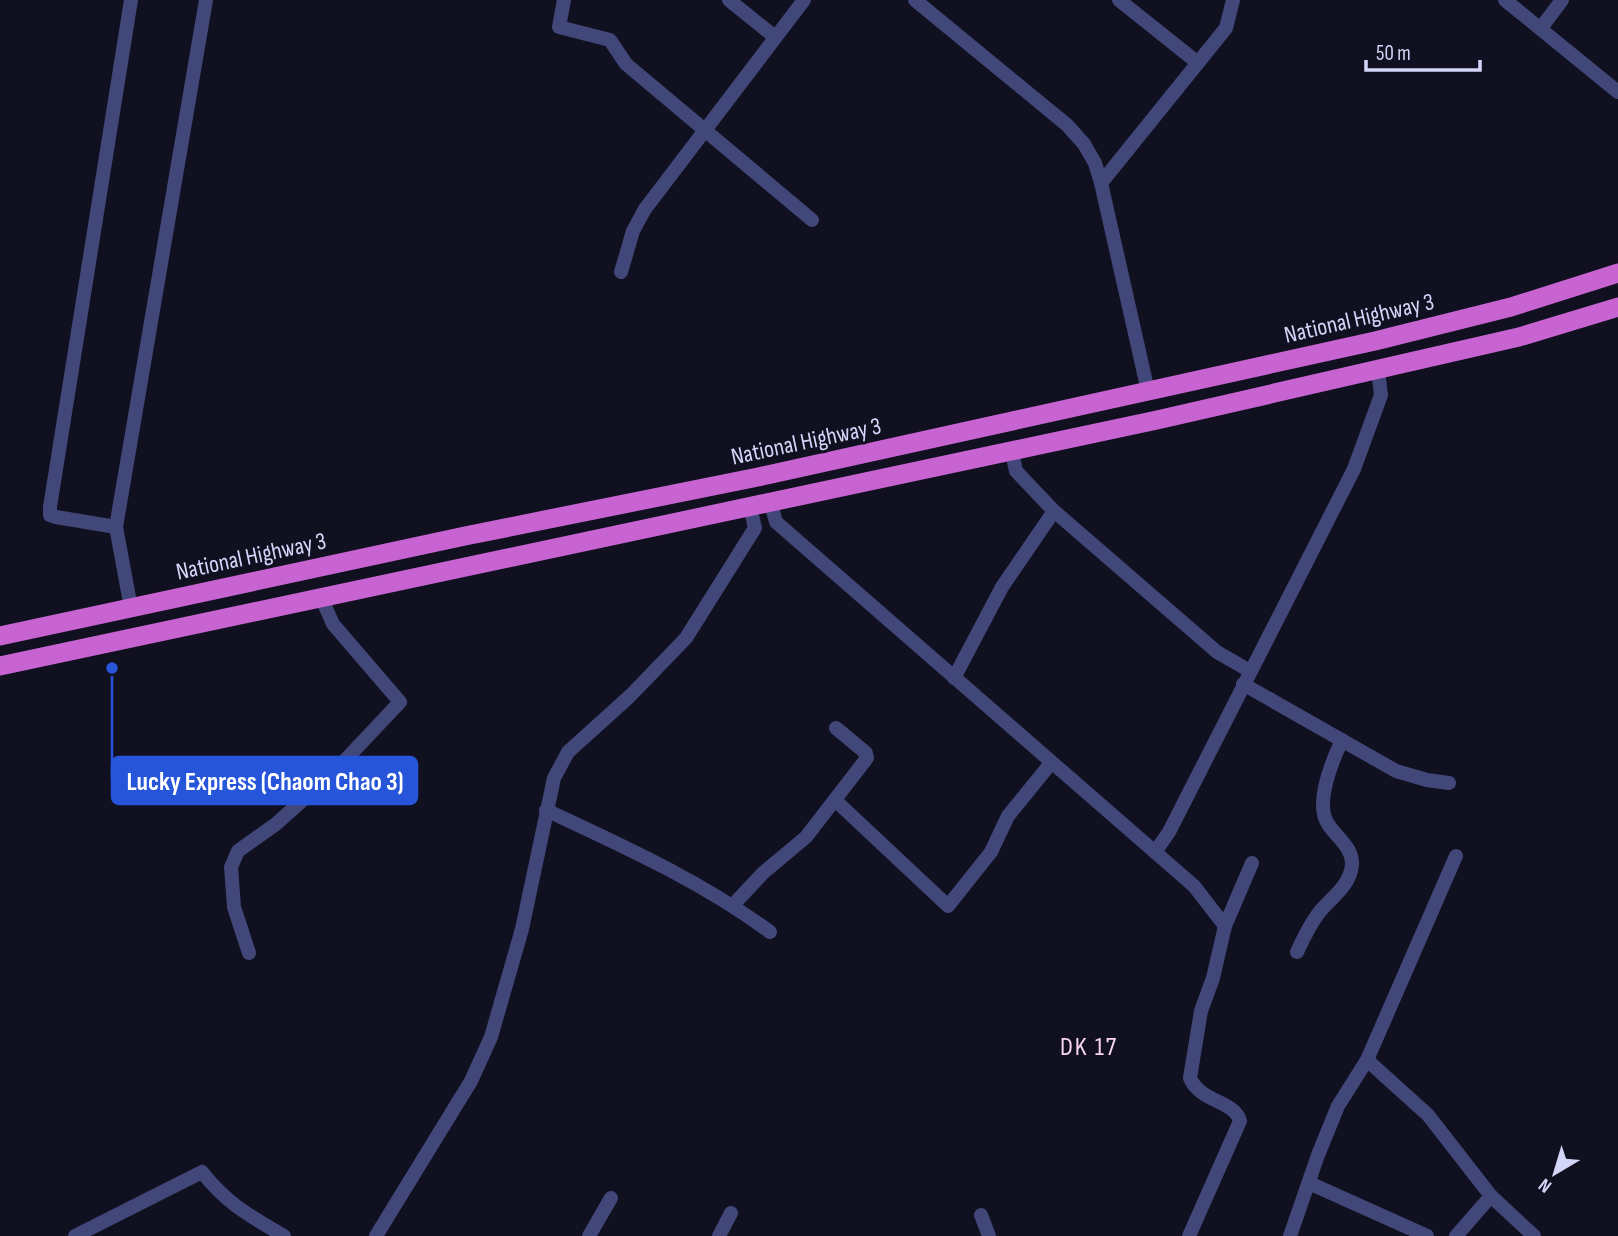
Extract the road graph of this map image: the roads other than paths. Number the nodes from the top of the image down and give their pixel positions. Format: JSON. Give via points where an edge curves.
{"nodes":[{"id":1,"x":131,"y":0,"type":"edge"},
{"id":2,"x":206,"y":0,"type":"edge"},
{"id":3,"x":564,"y":0,"type":"edge"},
{"id":4,"x":729,"y":0,"type":"edge"},
{"id":5,"x":804,"y":0,"type":"edge"},
{"id":6,"x":915,"y":0,"type":"edge"},
{"id":7,"x":1119,"y":0,"type":"edge"},
{"id":8,"x":1233,"y":0,"type":"edge"},
{"id":9,"x":1505,"y":0,"type":"edge"},
{"id":10,"x":1562,"y":0,"type":"edge"},
{"id":11,"x":1541,"y":28,"type":"junction"},
{"id":12,"x":775,"y":37,"type":"junction"},
{"id":13,"x":1198,"y":63,"type":"junction"},
{"id":14,"x":1618,"y":92,"type":"edge"},
{"id":15,"x":704,"y":131,"type":"junction"},
{"id":16,"x":1101,"y":183,"type":"junction"},
{"id":17,"x":812,"y":220,"type":"dead end"},
{"id":18,"x":621,"y":272,"type":"dead end"},
{"id":19,"x":1618,"y":272,"type":"edge"},
{"id":20,"x":1618,"y":307,"type":"edge"},
{"id":21,"x":1378,"y":370,"type":"junction"},
{"id":22,"x":1148,"y":390,"type":"junction"},
{"id":23,"x":1012,"y":452,"type":"junction"},
{"id":24,"x":750,"y":507,"type":"junction"},
{"id":25,"x":1054,"y":510,"type":"junction"},
{"id":26,"x":774,"y":513,"type":"junction"},
{"id":27,"x":116,"y":527,"type":"junction"},
{"id":28,"x":755,"y":528,"type":"junction"},
{"id":29,"x":321,"y":597,"type":"junction"},
{"id":30,"x":131,"y":608,"type":"junction"},
{"id":31,"x":0,"y":636,"type":"edge"},
{"id":32,"x":0,"y":666,"type":"edge"},
{"id":33,"x":954,"y":678,"type":"junction"},
{"id":34,"x":1246,"y":678,"type":"junction"},
{"id":35,"x":836,"y":728,"type":"dead end"},
{"id":36,"x":1342,"y":740,"type":"junction"},
{"id":37,"x":1051,"y":763,"type":"junction"},
{"id":38,"x":1449,"y":783,"type":"dead end"},
{"id":39,"x":836,"y":801,"type":"junction"},
{"id":40,"x":546,"y":810,"type":"junction"},
{"id":41,"x":1155,"y":852,"type":"junction"},
{"id":42,"x":1456,"y":856,"type":"dead end"},
{"id":43,"x":1252,"y":863,"type":"dead end"},
{"id":44,"x":733,"y":905,"type":"junction"},
{"id":45,"x":1225,"y":926,"type":"junction"},
{"id":46,"x":770,"y":932,"type":"dead end"},
{"id":47,"x":249,"y":953,"type":"dead end"},
{"id":48,"x":1297,"y":953,"type":"dead end"},
{"id":49,"x":1367,"y":1060,"type":"junction"},
{"id":50,"x":1309,"y":1183,"type":"junction"},
{"id":51,"x":1491,"y":1196,"type":"junction"},
{"id":52,"x":611,"y":1198,"type":"dead end"},
{"id":53,"x":731,"y":1213,"type":"dead end"},
{"id":54,"x":981,"y":1216,"type":"dead end"},
{"id":55,"x":75,"y":1236,"type":"edge"},
{"id":56,"x":284,"y":1236,"type":"edge"},
{"id":57,"x":376,"y":1236,"type":"edge"},
{"id":58,"x":589,"y":1236,"type":"edge"},
{"id":59,"x":719,"y":1236,"type":"edge"},
{"id":60,"x":989,"y":1236,"type":"edge"},
{"id":61,"x":1189,"y":1236,"type":"edge"},
{"id":62,"x":1290,"y":1236,"type":"edge"},
{"id":63,"x":1427,"y":1236,"type":"edge"},
{"id":64,"x":1456,"y":1236,"type":"edge"},
{"id":65,"x":1534,"y":1236,"type":"edge"}],
"edges":[{"from":1,"to":27,"type":"street","via":[[50,507],[50,515],[56,517]]},
{"from":2,"to":27,"type":"street"},
{"from":3,"to":15,"type":"street","via":[[559,27],[610,40],[626,64]]},
{"from":4,"to":12,"type":"street"},
{"from":5,"to":12,"type":"street"},
{"from":6,"to":16,"type":"street","via":[[1067,125],[1084,144]]},
{"from":7,"to":13,"type":"street"},
{"from":8,"to":13,"type":"street","via":[[1226,28]]},
{"from":9,"to":11,"type":"street"},
{"from":10,"to":11,"type":"street"},
{"from":11,"to":14,"type":"street"},
{"from":12,"to":15,"type":"street"},
{"from":13,"to":16,"type":"street"},
{"from":15,"to":17,"type":"street"},
{"from":15,"to":18,"type":"street","via":[[645,209]]},
{"from":16,"to":22,"type":"street"},
{"from":19,"to":22,"type":"highway","name":"National Highway 3","via":[[1511,307]]},
{"from":20,"to":21,"type":"highway","via":[[1519,337]]},
{"from":21,"to":23,"type":"highway"},
{"from":21,"to":34,"type":"street","via":[[1381,395],[1354,468]]},
{"from":22,"to":30,"type":"highway","name":"National Highway 3"},
{"from":23,"to":25,"type":"street","via":[[1016,471]]},
{"from":23,"to":26,"type":"highway"},
{"from":24,"to":26,"type":"highway"},
{"from":24,"to":28,"type":"street"},
{"from":24,"to":29,"type":"highway"},
{"from":25,"to":33,"type":"street","via":[[1002,587]]},
{"from":25,"to":34,"type":"street"},
{"from":26,"to":28,"type":"street"},
{"from":26,"to":33,"type":"street"},
{"from":27,"to":30,"type":"street"},
{"from":28,"to":40,"type":"street","via":[[686,638],[568,752],[554,778]]},
{"from":29,"to":32,"type":"highway"},
{"from":29,"to":47,"type":"street","via":[[333,624],[400,702],[333,773],[276,824],[238,850],[231,867],[234,907]]},
{"from":30,"to":31,"type":"highway","name":"National Highway 3"},
{"from":33,"to":37,"type":"street"},
{"from":34,"to":36,"type":"street"},
{"from":34,"to":41,"type":"street"},
{"from":35,"to":39,"type":"street","via":[[867,758]]},
{"from":36,"to":38,"type":"street","via":[[1396,771]]},
{"from":36,"to":48,"type":"street","via":[[1329,769],[1324,804],[1326,823],[1348,848],[1352,865],[1345,884],[1320,911]]},
{"from":37,"to":39,"type":"street","via":[[1008,816],[991,852],[948,906]]},
{"from":37,"to":41,"type":"street"},
{"from":39,"to":44,"type":"street","via":[[806,838]]},
{"from":40,"to":44,"type":"street"},
{"from":40,"to":57,"type":"street","via":[[522,929],[491,1037],[471,1081]]},
{"from":41,"to":45,"type":"street","via":[[1194,886]]},
{"from":42,"to":49,"type":"street"},
{"from":43,"to":45,"type":"street"},
{"from":44,"to":46,"type":"street"},
{"from":45,"to":61,"type":"street","via":[[1201,1011],[1190,1078],[1201,1094],[1233,1110],[1240,1121]]},
{"from":49,"to":50,"type":"street","via":[[1338,1106]]},
{"from":49,"to":51,"type":"street","via":[[1428,1115]]},
{"from":50,"to":62,"type":"street"},
{"from":50,"to":63,"type":"street"},
{"from":51,"to":64,"type":"street"},
{"from":51,"to":65,"type":"street"},
{"from":52,"to":58,"type":"street"},
{"from":53,"to":59,"type":"street"},
{"from":54,"to":60,"type":"street"},
{"from":55,"to":56,"type":"street","via":[[202,1172],[219,1193]]}]}
